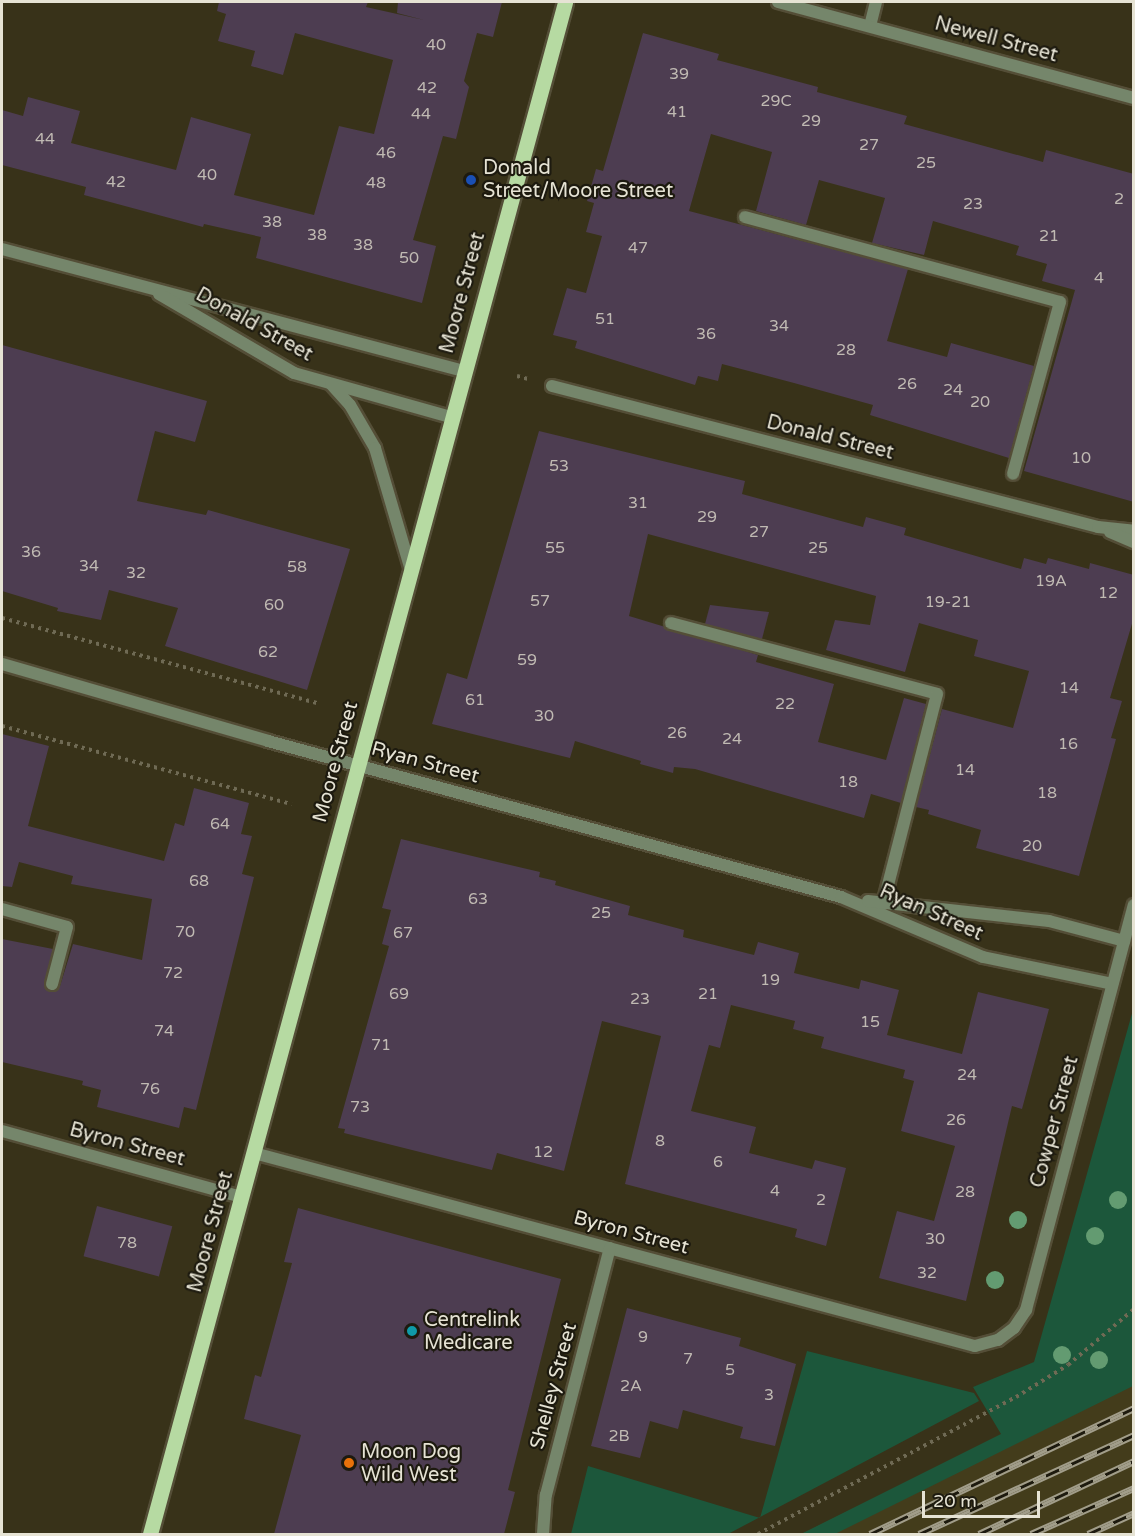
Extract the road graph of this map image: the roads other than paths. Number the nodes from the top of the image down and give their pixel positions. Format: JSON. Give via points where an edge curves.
{"nodes":[{"id":1,"x":565,"y":2,"type":"edge"},
{"id":2,"x":778,"y":2,"type":"edge"},
{"id":3,"x":876,"y":2,"type":"edge"},
{"id":4,"x":870,"y":26,"type":"junction"},
{"id":5,"x":1134,"y":98,"type":"edge"},
{"id":6,"x":745,"y":217,"type":"dead end"},
{"id":7,"x":2,"y":249,"type":"edge"},
{"id":8,"x":146,"y":286,"type":"junction"},
{"id":9,"x":464,"y":370,"type":"junction"},
{"id":10,"x":330,"y":383,"type":"junction"},
{"id":11,"x":552,"y":386,"type":"dead end"},
{"id":12,"x":451,"y":417,"type":"junction"},
{"id":13,"x":1013,"y":474,"type":"dead end"},
{"id":14,"x":1098,"y":527,"type":"junction"},
{"id":15,"x":1134,"y":531,"type":"edge"},
{"id":16,"x":1134,"y":542,"type":"edge"},
{"id":17,"x":411,"y":571,"type":"junction"},
{"id":18,"x":671,"y":623,"type":"dead end"},
{"id":19,"x":2,"y":664,"type":"edge"},
{"id":20,"x":357,"y":765,"type":"junction"},
{"id":21,"x":841,"y":897,"type":"junction"},
{"id":22,"x":883,"y":904,"type":"junction"},
{"id":23,"x":1134,"y":904,"type":"edge"},
{"id":24,"x":2,"y":909,"type":"edge"},
{"id":25,"x":1122,"y":947,"type":"junction"},
{"id":26,"x":1134,"y":956,"type":"edge"},
{"id":27,"x":52,"y":984,"type":"dead end"},
{"id":28,"x":1113,"y":984,"type":"junction"},
{"id":29,"x":2,"y":1131,"type":"edge"},
{"id":30,"x":254,"y":1153,"type":"junction"},
{"id":31,"x":242,"y":1197,"type":"junction"},
{"id":32,"x":610,"y":1248,"type":"junction"},
{"id":33,"x":998,"y":1340,"type":"joint"},
{"id":34,"x":150,"y":1534,"type":"edge"},
{"id":35,"x":543,"y":1534,"type":"edge"}],
"edges":[{"from":1,"to":9,"type":"main road","name":"Moore Street"},
{"from":2,"to":4,"type":"street","name":"Newell Street"},
{"from":3,"to":4,"type":"street"},
{"from":4,"to":5,"type":"street","name":"Newell Street"},
{"from":6,"to":13,"type":"street","via":[[1060,302]]},
{"from":7,"to":8,"type":"street","name":"Donald Street"},
{"from":8,"to":9,"type":"street","name":"Donald Street"},
{"from":8,"to":10,"type":"street","name":"Donald Street","via":[[287,369]]},
{"from":9,"to":12,"type":"main road","name":"Moore Street"},
{"from":10,"to":12,"type":"street","name":"Donald Street"},
{"from":10,"to":17,"type":"street","via":[[350,405],[375,448]]},
{"from":11,"to":14,"type":"street","name":"Donald Street"},
{"from":12,"to":17,"type":"main road","name":"Moore Street"},
{"from":14,"to":15,"type":"street","name":"Donald Street"},
{"from":14,"to":16,"type":"street","name":"Donald Street"},
{"from":17,"to":20,"type":"main road","name":"Moore Street"},
{"from":18,"to":22,"type":"street","via":[[937,694]]},
{"from":19,"to":20,"type":"street","name":"Ryan Street"},
{"from":20,"to":21,"type":"street","name":"Ryan Street"},
{"from":20,"to":30,"type":"main road","name":"Moore Street"},
{"from":21,"to":22,"type":"street","name":"Ryan Street"},
{"from":21,"to":28,"type":"street","name":"Ryan Street","via":[[976,955]]},
{"from":22,"to":25,"type":"street","name":"Ryan Street","via":[[1049,921]]},
{"from":23,"to":25,"type":"street","name":"Cowper Street"},
{"from":24,"to":27,"type":"street","via":[[67,927]]},
{"from":25,"to":26,"type":"street","name":"Ryan Street"},
{"from":25,"to":28,"type":"street","name":"Cowper Street"},
{"from":28,"to":33,"type":"street","name":"Cowper Street","via":[[1026,1310],[1014,1328]]},
{"from":29,"to":31,"type":"street","name":"Byron Street"},
{"from":30,"to":31,"type":"main road","name":"Moore Street"},
{"from":30,"to":32,"type":"street","name":"Byron Street"},
{"from":31,"to":34,"type":"main road","name":"Moore Street"},
{"from":32,"to":33,"type":"street","name":"Byron Street","via":[[975,1346]]},
{"from":32,"to":35,"type":"street","name":"Shelley Street","via":[[546,1495]]}]}
